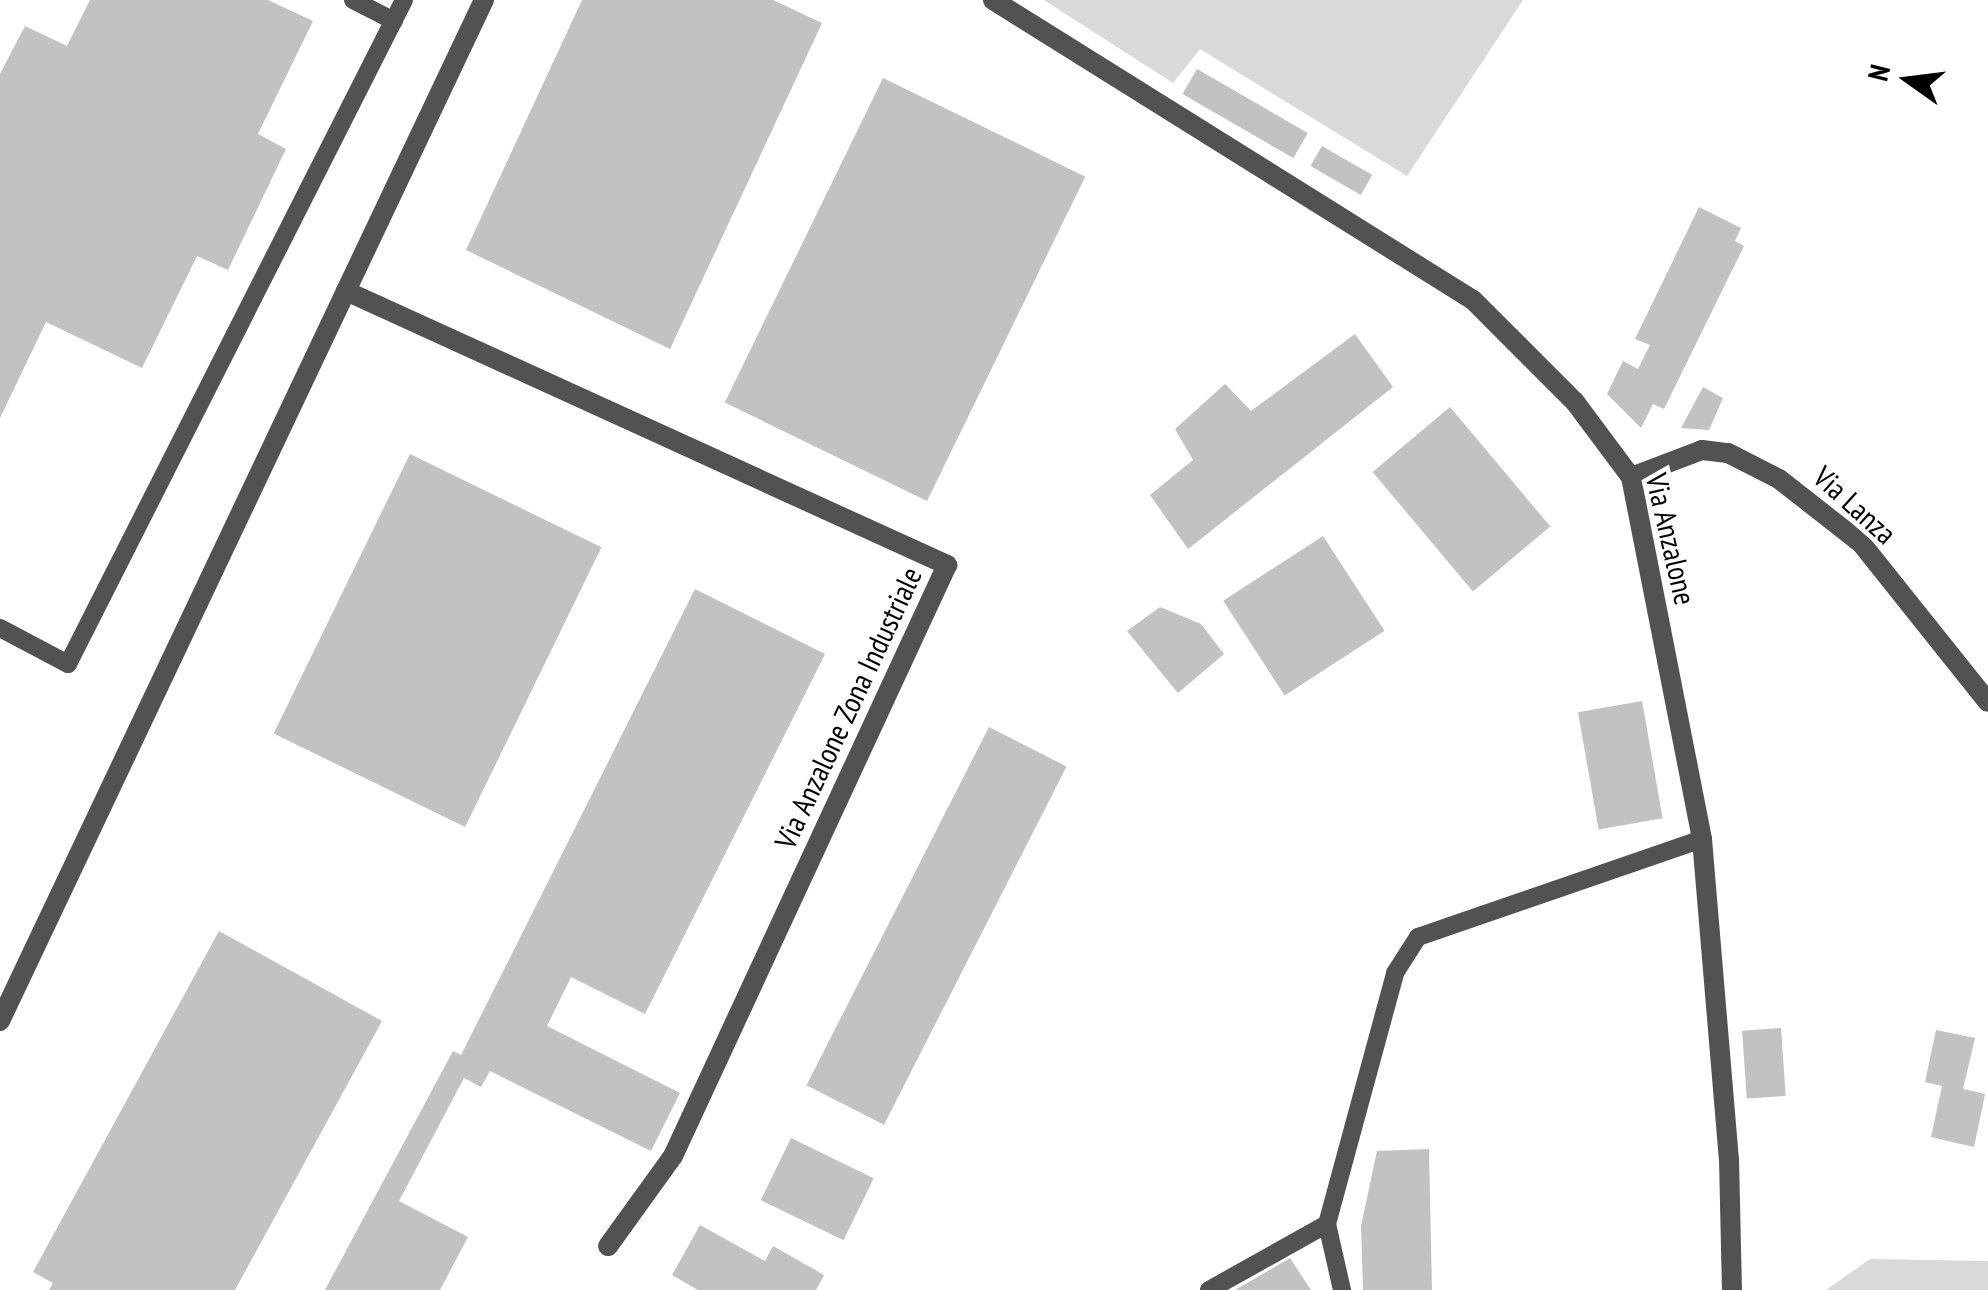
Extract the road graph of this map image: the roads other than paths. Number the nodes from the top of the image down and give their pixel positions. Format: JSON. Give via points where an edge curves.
{"nodes":[{"id":1,"x":354,"y":0,"type":"edge"},
{"id":2,"x":404,"y":0,"type":"edge"},
{"id":3,"x":484,"y":0,"type":"edge"},
{"id":4,"x":993,"y":0,"type":"edge"},
{"id":5,"x":394,"y":21,"type":"junction"},
{"id":6,"x":346,"y":291,"type":"junction"},
{"id":7,"x":1632,"y":477,"type":"junction"},
{"id":8,"x":0,"y":628,"type":"edge"},
{"id":9,"x":1988,"y":702,"type":"edge"},
{"id":10,"x":1702,"y":839,"type":"junction"},
{"id":11,"x":0,"y":1021,"type":"edge"},
{"id":12,"x":1327,"y":1224,"type":"junction"},
{"id":13,"x":608,"y":1246,"type":"dead end"},
{"id":14,"x":1209,"y":1290,"type":"edge"},
{"id":15,"x":1342,"y":1290,"type":"edge"},
{"id":16,"x":1732,"y":1290,"type":"edge"}],
"edges":[{"from":1,"to":5,"type":"lane"},
{"from":2,"to":5,"type":"lane"},
{"from":3,"to":6,"type":"street"},
{"from":4,"to":7,"type":"street","name":"Via Anzalone","via":[[1474,300],[1575,402]]},
{"from":5,"to":8,"type":"lane","via":[[68,664]]},
{"from":6,"to":11,"type":"street"},
{"from":6,"to":13,"type":"street","name":"Via Anzalone Zona Industriale","via":[[946,565],[673,1156]]},
{"from":7,"to":9,"type":"street","name":"Via Lanza","via":[[1702,450],[1728,452],[1779,479],[1861,543]]},
{"from":7,"to":10,"type":"street","name":"Via Anzalone"},
{"from":10,"to":12,"type":"lane","via":[[1418,937],[1395,973]]},
{"from":10,"to":16,"type":"street","name":"Via Anzalone","via":[[1730,1160]]},
{"from":12,"to":14,"type":"lane"},
{"from":12,"to":15,"type":"lane"}]}
